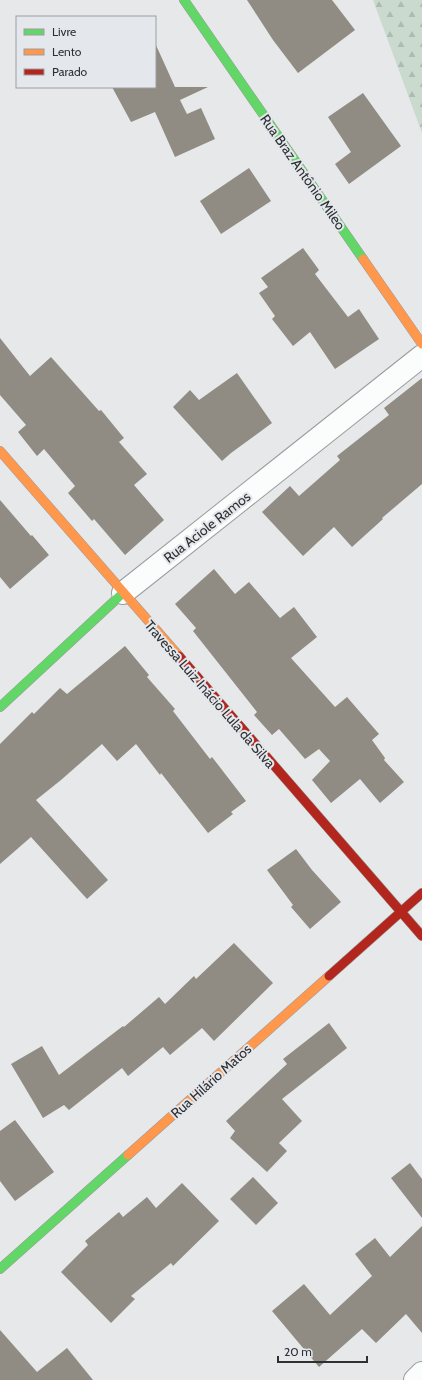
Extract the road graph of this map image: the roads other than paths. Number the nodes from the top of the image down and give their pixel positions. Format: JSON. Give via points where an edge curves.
{"nodes":[{"id":1,"x":184,"y":0,"type":"edge"},
{"id":2,"x":422,"y":344,"type":"edge"},
{"id":3,"x":422,"y":356,"type":"edge"},
{"id":4,"x":0,"y":451,"type":"edge"},
{"id":5,"x":123,"y":593,"type":"junction"},
{"id":6,"x":0,"y":706,"type":"edge"},
{"id":7,"x":422,"y":893,"type":"edge"},
{"id":8,"x":400,"y":912,"type":"junction"},
{"id":9,"x":422,"y":936,"type":"edge"},
{"id":10,"x":0,"y":1270,"type":"edge"},
{"id":11,"x":422,"y":1373,"type":"edge"},
{"id":12,"x":414,"y":1380,"type":"edge"}],
"edges":[{"from":1,"to":2,"type":"street","name":"Rua Braz Antônio Mileo"},
{"from":3,"to":5,"type":"street","name":"Rua Aciole Ramos"},
{"from":4,"to":5,"type":"street","name":"Travessa Luiz Inácio Lula da Silva"},
{"from":5,"to":6,"type":"street","name":"Rua Aciole Ramos"},
{"from":5,"to":8,"type":"street","name":"Travessa Luiz Inácio Lula da Silva"},
{"from":7,"to":8,"type":"street","name":"Rua Hilário Matos"},
{"from":8,"to":9,"type":"street","name":"Travessa Luiz Inácio Lula da Silva"},
{"from":8,"to":10,"type":"street","name":"Rua Hilário Matos"},
{"from":11,"to":12,"type":"street"}]}
